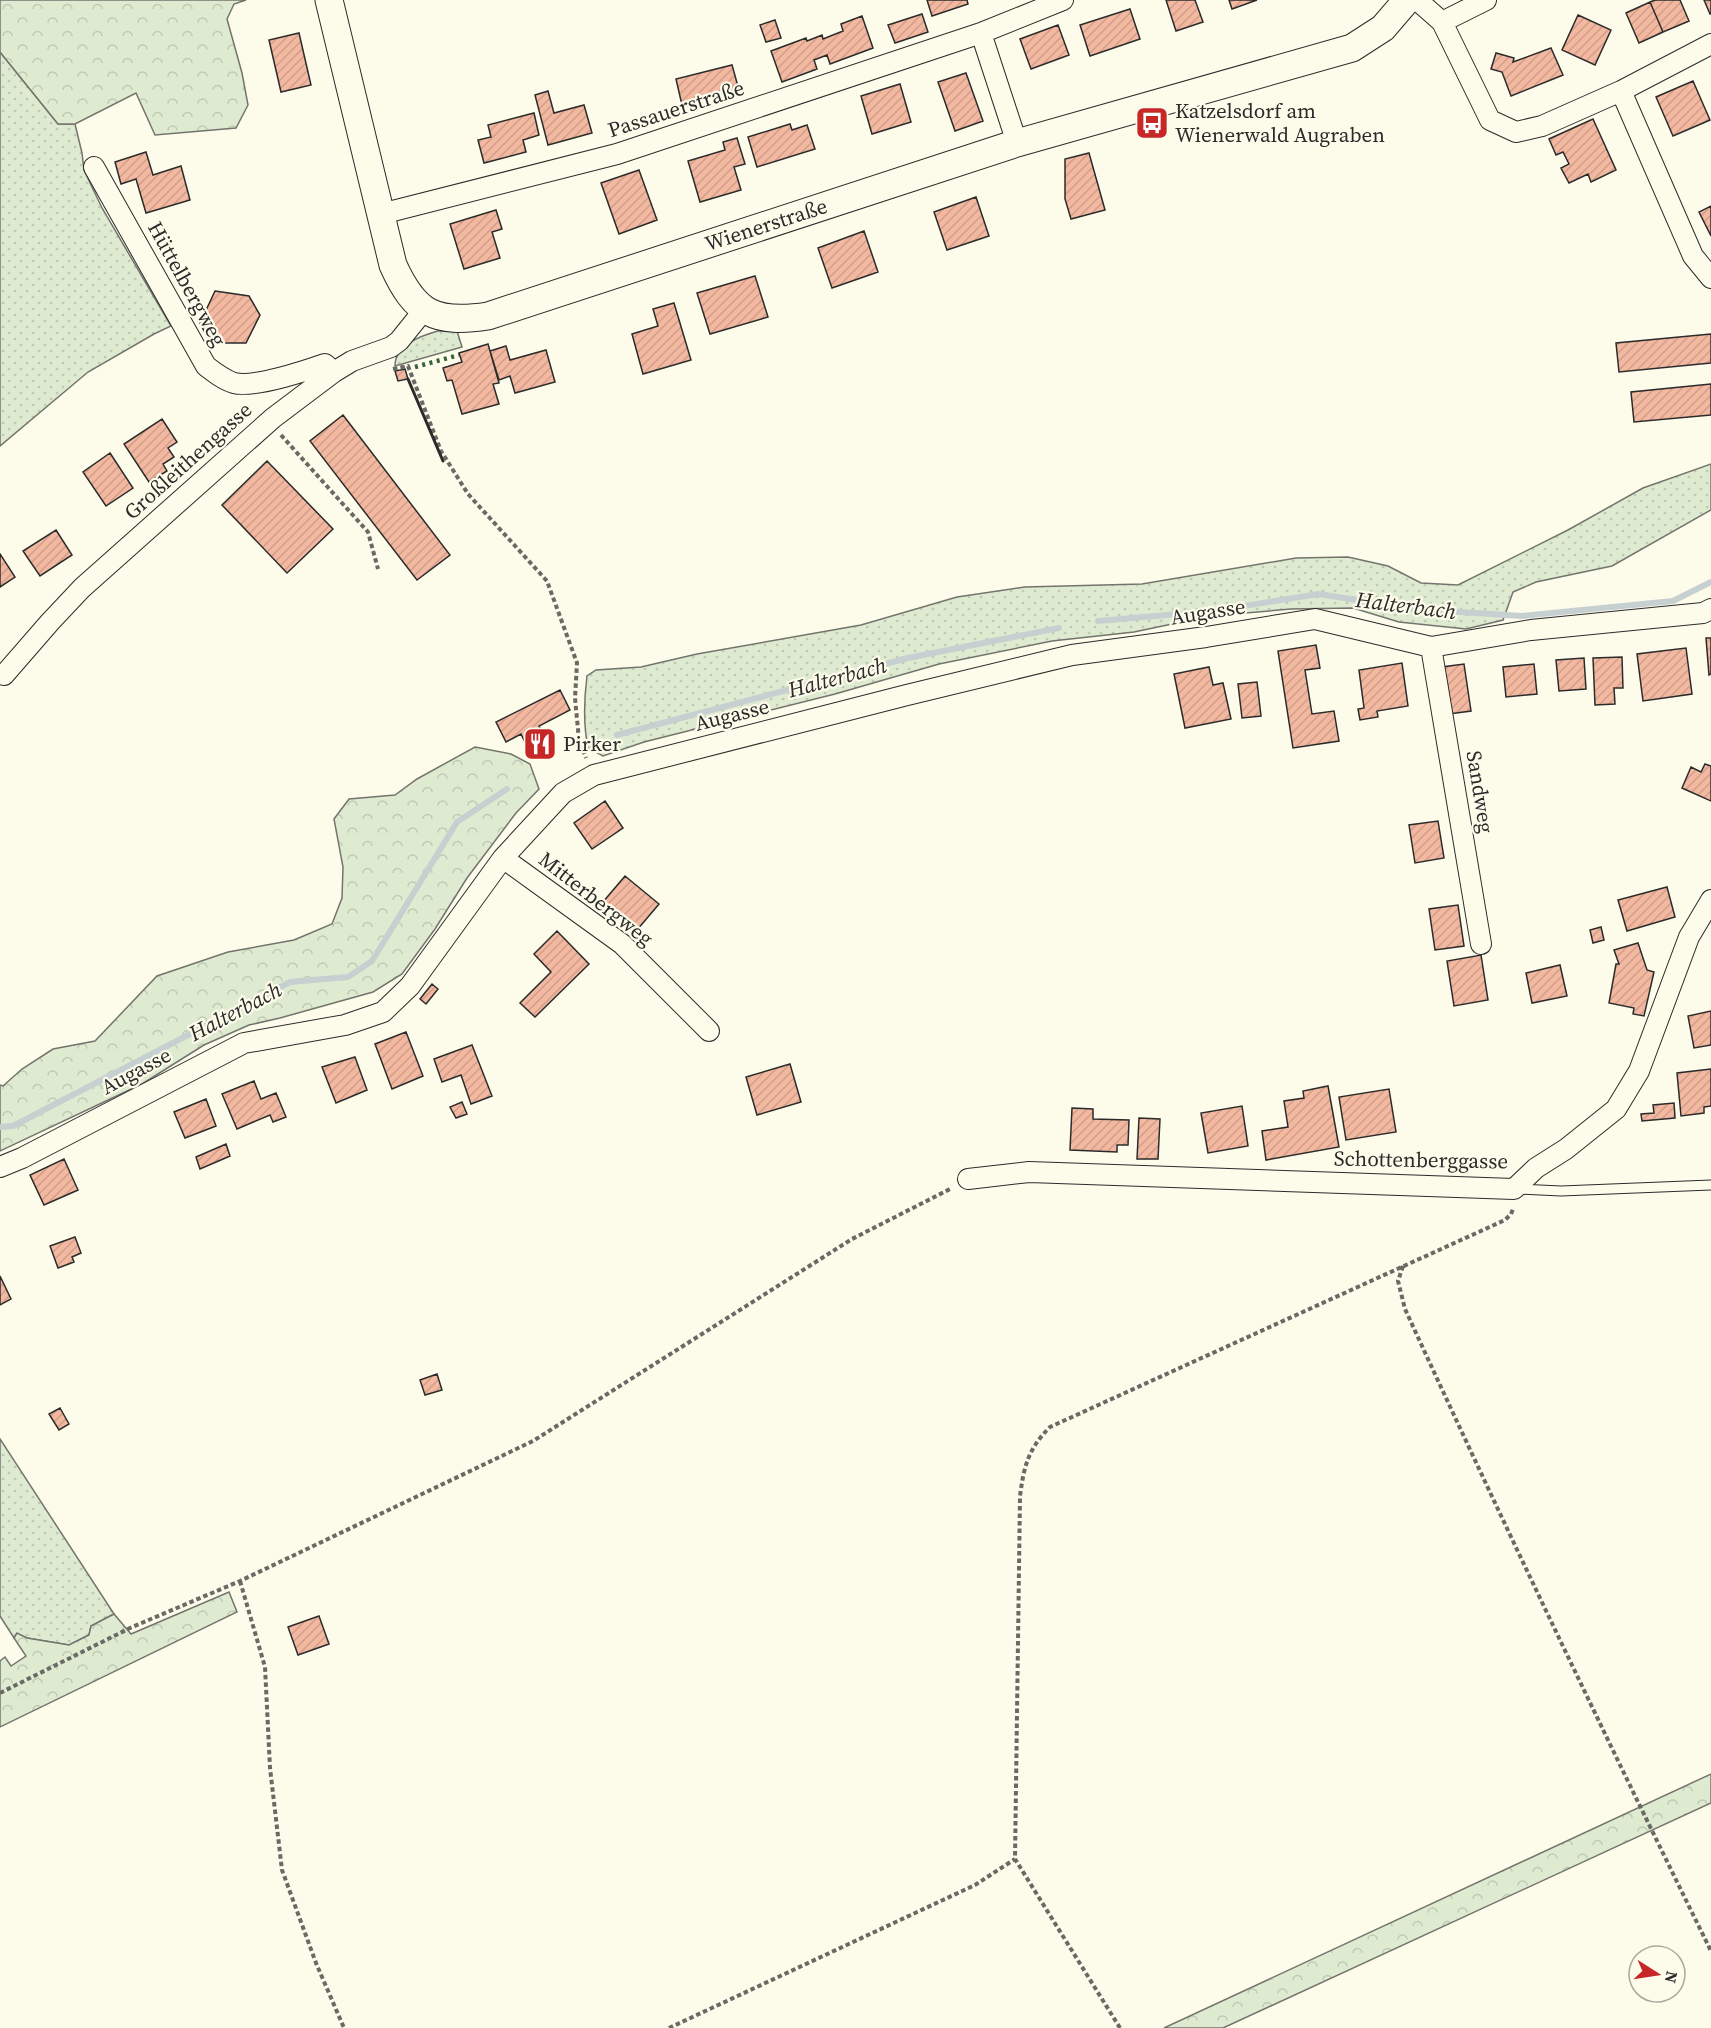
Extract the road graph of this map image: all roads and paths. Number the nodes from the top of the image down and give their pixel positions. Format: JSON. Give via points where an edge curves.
{"nodes":[{"id":1,"x":329,"y":0,"type":"edge"},
{"id":2,"x":1063,"y":0,"type":"edge"},
{"id":3,"x":1407,"y":0,"type":"edge"},
{"id":4,"x":1417,"y":0,"type":"edge"},
{"id":5,"x":1486,"y":0,"type":"edge"},
{"id":6,"x":1442,"y":22,"type":"junction"},
{"id":7,"x":981,"y":33,"type":"junction"},
{"id":8,"x":1711,"y":44,"type":"edge"},
{"id":9,"x":1622,"y":91,"type":"junction"},
{"id":10,"x":1017,"y":143,"type":"junction"},
{"id":11,"x":94,"y":167,"type":"dead end"},
{"id":12,"x":381,"y":214,"type":"junction"},
{"id":13,"x":1711,"y":278,"type":"edge"},
{"id":14,"x":424,"y":310,"type":"junction"},
{"id":15,"x":382,"y":351,"type":"junction"},
{"id":16,"x":334,"y":372,"type":"junction"},
{"id":17,"x":273,"y":418,"type":"junction"},
{"id":18,"x":378,"y":569,"type":"dead end"},
{"id":19,"x":1711,"y":609,"type":"edge"},
{"id":20,"x":1431,"y":647,"type":"junction"},
{"id":21,"x":4,"y":675,"type":"dead end"},
{"id":22,"x":579,"y":740,"type":"dead end"},
{"id":23,"x":503,"y":858,"type":"junction"},
{"id":24,"x":1711,"y":900,"type":"edge"},
{"id":25,"x":1481,"y":944,"type":"dead end"},
{"id":26,"x":709,"y":1030,"type":"dead end"},
{"id":27,"x":0,"y":1167,"type":"edge"},
{"id":28,"x":968,"y":1179,"type":"joint"},
{"id":29,"x":1711,"y":1185,"type":"edge"},
{"id":30,"x":1514,"y":1189,"type":"junction"},
{"id":31,"x":1403,"y":1266,"type":"junction"},
{"id":32,"x":240,"y":1581,"type":"junction"},
{"id":33,"x":0,"y":1693,"type":"edge"},
{"id":34,"x":1015,"y":1859,"type":"junction"},
{"id":35,"x":1711,"y":1951,"type":"edge"},
{"id":36,"x":344,"y":2028,"type":"edge"},
{"id":37,"x":669,"y":2028,"type":"edge"},
{"id":38,"x":1120,"y":2028,"type":"edge"}],
"edges":[{"from":1,"to":12,"type":"street","name":"Wienerstraße"},
{"from":2,"to":7,"type":"street","name":"Passauerstraße"},
{"from":3,"to":10,"type":"street","name":"Wienerstraße","via":[[1383,28],[1352,48]]},
{"from":4,"to":6,"type":"street"},
{"from":5,"to":6,"type":"street"},
{"from":6,"to":9,"type":"street","via":[[1490,120],[1516,132],[1542,126]]},
{"from":7,"to":10,"type":"street"},
{"from":7,"to":12,"type":"street","name":"Passauerstraße","via":[[617,154]]},
{"from":8,"to":9,"type":"street"},
{"from":9,"to":13,"type":"street","via":[[1694,256]]},
{"from":10,"to":14,"type":"street","name":"Wienerstraße","via":[[488,316],[450,319]]},
{"from":11,"to":16,"type":"street","name":"Hüttelbergweg","via":[[206,366],[236,383],[301,373],[325,364]]},
{"from":12,"to":14,"type":"street","name":"Wienerstraße","via":[[393,265],[403,287]]},
{"from":14,"to":15,"type":"street","name":"Großleithengasse","via":[[399,341]]},
{"from":15,"to":16,"type":"street","name":"Großleithengasse"},
{"from":15,"to":22,"type":"path","via":[[393,369],[408,366],[441,451],[468,494],[547,581],[577,663],[574,698]]},
{"from":16,"to":17,"type":"street","name":"Großleithengasse"},
{"from":17,"to":18,"type":"path","via":[[282,437],[368,531]]},
{"from":17,"to":21,"type":"street","name":"Großleithengasse","via":[[82,588]]},
{"from":19,"to":20,"type":"street","name":"Augasse","via":[[1703,613],[1531,630]]},
{"from":20,"to":23,"type":"street","name":"Augasse","via":[[1315,619],[1072,655],[594,776],[563,793]]},
{"from":20,"to":25,"type":"street","name":"Sandweg"},
{"from":23,"to":26,"type":"street","name":"Mitterbergweg","via":[[622,944]]},
{"from":23,"to":27,"type":"street","name":"Augasse","via":[[410,986],[383,1012],[345,1025],[244,1043]]},
{"from":24,"to":30,"type":"street","name":"Schottenberggasse","via":[[1689,937],[1640,1071],[1616,1109]]},
{"from":28,"to":30,"type":"street","name":"Schottenberggasse","via":[[1029,1172]]},
{"from":28,"to":32,"type":"path","via":[[852,1239],[533,1441]]},
{"from":29,"to":30,"type":"lane"},
{"from":30,"to":31,"type":"path","via":[[1514,1207],[1505,1220]]},
{"from":31,"to":34,"type":"path","via":[[1050,1427],[1038,1439],[1028,1455],[1020,1496]]},
{"from":31,"to":35,"type":"path","via":[[1398,1281],[1410,1319],[1564,1652]]},
{"from":32,"to":33,"type":"path","via":[[130,1628]]},
{"from":32,"to":36,"type":"path","via":[[265,1667],[270,1768],[282,1870]]},
{"from":34,"to":37,"type":"path","via":[[975,1885]]},
{"from":34,"to":38,"type":"path"}]}
